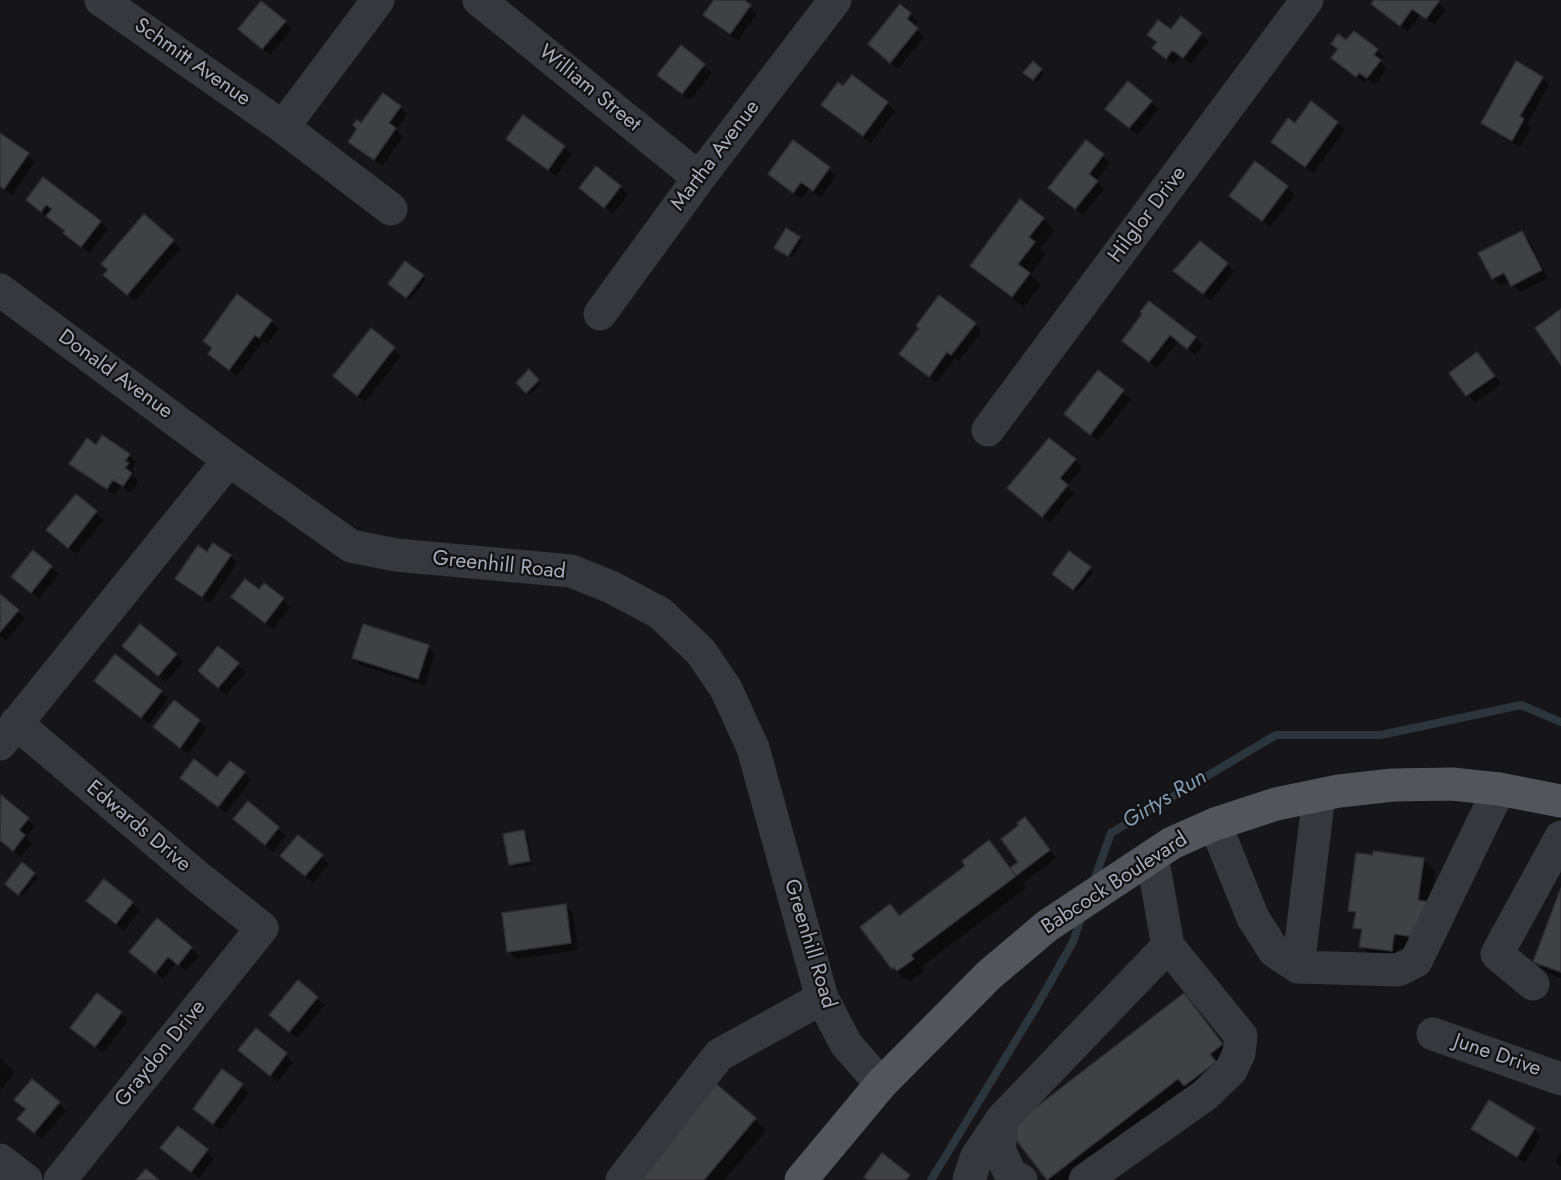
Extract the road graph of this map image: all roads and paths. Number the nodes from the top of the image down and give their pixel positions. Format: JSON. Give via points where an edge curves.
{"nodes":[{"id":1,"x":100,"y":0,"type":"edge"},
{"id":2,"x":378,"y":0,"type":"edge"},
{"id":3,"x":479,"y":0,"type":"edge"},
{"id":4,"x":835,"y":0,"type":"edge"},
{"id":5,"x":1308,"y":0,"type":"edge"},
{"id":6,"x":283,"y":126,"type":"junction"},
{"id":7,"x":699,"y":178,"type":"junction"},
{"id":8,"x":391,"y":209,"type":"dead end"},
{"id":9,"x":0,"y":290,"type":"edge"},
{"id":10,"x":600,"y":314,"type":"dead end"},
{"id":11,"x":988,"y":430,"type":"dead end"},
{"id":12,"x":230,"y":459,"type":"junction"},
{"id":13,"x":8,"y":733,"type":"edge"},
{"id":14,"x":1499,"y":789,"type":"junction"},
{"id":15,"x":1319,"y":795,"type":"junction"},
{"id":16,"x":1561,"y":801,"type":"edge"},
{"id":17,"x":1215,"y":824,"type":"junction"},
{"id":18,"x":1561,"y":837,"type":"edge"},
{"id":19,"x":1141,"y":863,"type":"junction"},
{"id":20,"x":262,"y":928,"type":"joint"},
{"id":21,"x":1168,"y":946,"type":"junction"},
{"id":22,"x":1298,"y":967,"type":"junction"},
{"id":23,"x":1533,"y":984,"type":"dead end"},
{"id":24,"x":822,"y":998,"type":"junction"},
{"id":25,"x":1433,"y":1034,"type":"dead end"},
{"id":26,"x":1561,"y":1079,"type":"edge"},
{"id":27,"x":881,"y":1084,"type":"junction"},
{"id":28,"x":1003,"y":1118,"type":"junction"},
{"id":29,"x":0,"y":1160,"type":"edge"},
{"id":30,"x":26,"y":1180,"type":"edge"},
{"id":31,"x":60,"y":1180,"type":"edge"},
{"id":32,"x":622,"y":1180,"type":"edge"},
{"id":33,"x":801,"y":1180,"type":"edge"},
{"id":34,"x":969,"y":1180,"type":"edge"},
{"id":35,"x":1021,"y":1180,"type":"edge"},
{"id":36,"x":1085,"y":1180,"type":"edge"}],
"edges":[{"from":1,"to":6,"type":"street","name":"Schmitt Avenue"},
{"from":2,"to":6,"type":"street"},
{"from":3,"to":7,"type":"street","name":"William Street"},
{"from":4,"to":7,"type":"street","name":"Martha Avenue"},
{"from":5,"to":11,"type":"street","name":"Hilglor Drive"},
{"from":6,"to":8,"type":"street","name":"Schmitt Avenue"},
{"from":7,"to":10,"type":"street","name":"Martha Avenue"},
{"from":9,"to":12,"type":"street","name":"Donald Avenue"},
{"from":12,"to":13,"type":"street"},
{"from":12,"to":24,"type":"street","name":"Greenhill Road","via":[[351,546],[396,555],[571,571],[611,586],[660,613],[701,652],[726,690],[753,748]]},
{"from":13,"to":20,"type":"street","name":"Edwards Drive"},
{"from":14,"to":15,"type":"main road","name":"Babcock Boulevard","via":[[1452,784],[1393,785]]},
{"from":14,"to":16,"type":"main road","name":"Babcock Boulevard"},
{"from":14,"to":22,"type":"street","via":[[1416,961],[1398,970]]},
{"from":15,"to":17,"type":"main road","name":"Babcock Boulevard"},
{"from":15,"to":22,"type":"street"},
{"from":17,"to":19,"type":"main road","name":"Babcock Boulevard","via":[[1172,843]]},
{"from":17,"to":22,"type":"street","via":[[1253,918],[1274,951]]},
{"from":18,"to":23,"type":"street","via":[[1497,954]]},
{"from":19,"to":21,"type":"street"},
{"from":19,"to":27,"type":"main road","name":"Babcock Boulevard","via":[[1047,926],[989,975]]},
{"from":20,"to":31,"type":"street","name":"Graydon Drive"},
{"from":21,"to":28,"type":"street"},
{"from":21,"to":36,"type":"street","via":[[1241,1036],[1239,1053],[1231,1070],[1205,1095]]},
{"from":24,"to":27,"type":"street","name":"Greenhill Road","via":[[846,1044]]},
{"from":24,"to":32,"type":"street","via":[[719,1055]]},
{"from":25,"to":26,"type":"street","name":"June Drive"},
{"from":27,"to":33,"type":"main road","name":"Babcock Boulevard"},
{"from":28,"to":34,"type":"street","via":[[976,1158]]},
{"from":28,"to":35,"type":"street","via":[[999,1150],[1011,1175]]},
{"from":29,"to":30,"type":"street"}]}
